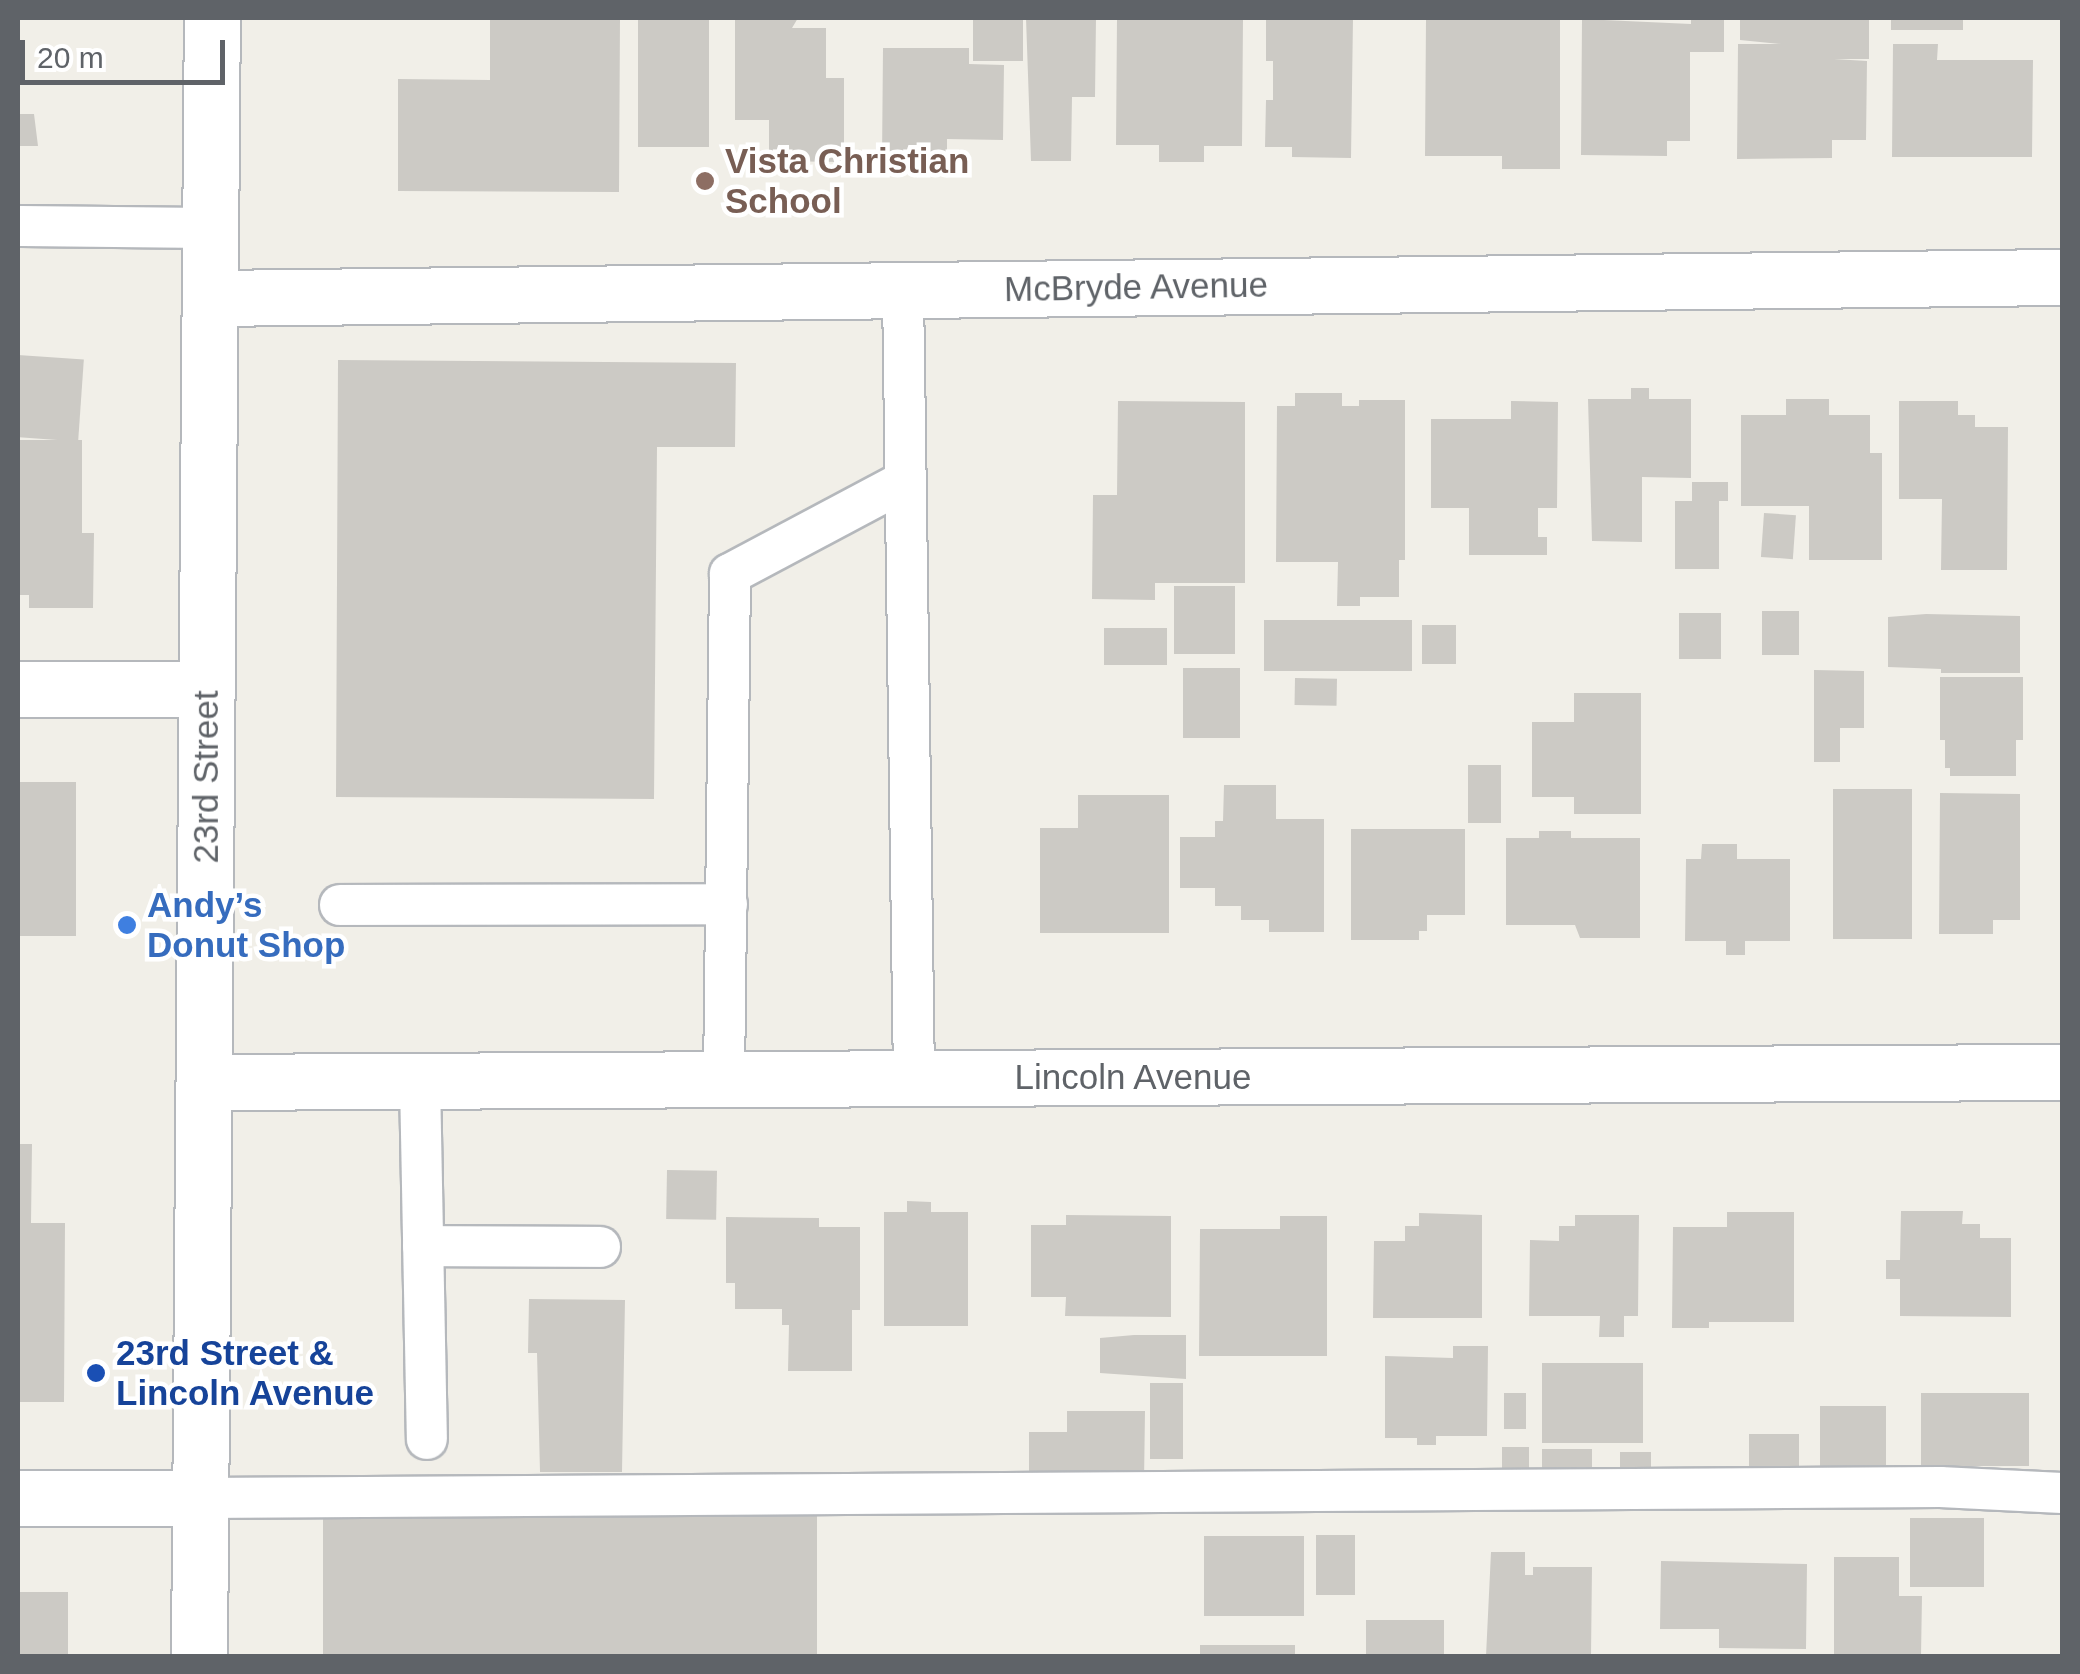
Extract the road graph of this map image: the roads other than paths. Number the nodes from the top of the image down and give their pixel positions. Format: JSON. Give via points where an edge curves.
{"nodes":[{"id":1,"x":212,"y":18,"type":"edge"},
{"id":2,"x":18,"y":226,"type":"edge"},
{"id":3,"x":210,"y":228,"type":"junction"},
{"id":4,"x":2062,"y":277,"type":"edge"},
{"id":5,"x":903,"y":290,"type":"junction"},
{"id":6,"x":210,"y":298,"type":"junction"},
{"id":7,"x":906,"y":480,"type":"junction"},
{"id":8,"x":18,"y":688,"type":"edge"},
{"id":9,"x":206,"y":689,"type":"junction"},
{"id":10,"x":727,"y":904,"type":"junction"},
{"id":11,"x":340,"y":905,"type":"dead end"},
{"id":12,"x":2062,"y":1072,"type":"edge"},
{"id":13,"x":914,"y":1078,"type":"junction"},
{"id":14,"x":724,"y":1080,"type":"junction"},
{"id":15,"x":420,"y":1081,"type":"junction"},
{"id":16,"x":204,"y":1082,"type":"junction"},
{"id":17,"x":423,"y":1246,"type":"junction"},
{"id":18,"x":600,"y":1248,"type":"dead end"},
{"id":19,"x":427,"y":1439,"type":"dead end"},
{"id":20,"x":2062,"y":1493,"type":"edge"},
{"id":21,"x":18,"y":1498,"type":"edge"},
{"id":22,"x":200,"y":1498,"type":"junction"},
{"id":23,"x":199,"y":1656,"type":"edge"}],
"edges":[{"from":1,"to":3,"type":"street","name":"23rd Street"},
{"from":2,"to":3,"type":"lane"},
{"from":3,"to":6,"type":"street","name":"23rd Street"},
{"from":4,"to":5,"type":"street","name":"McBryde Avenue"},
{"from":5,"to":6,"type":"street","name":"McBryde Avenue"},
{"from":5,"to":7,"type":"lane"},
{"from":6,"to":9,"type":"street","name":"23rd Street"},
{"from":7,"to":10,"type":"lane","via":[[730,574]]},
{"from":7,"to":13,"type":"lane"},
{"from":8,"to":9,"type":"street"},
{"from":9,"to":16,"type":"street","name":"23rd Street"},
{"from":10,"to":11,"type":"lane"},
{"from":10,"to":14,"type":"lane"},
{"from":12,"to":13,"type":"street","name":"Lincoln Avenue"},
{"from":13,"to":14,"type":"street","name":"Lincoln Avenue"},
{"from":14,"to":15,"type":"street","name":"Lincoln Avenue"},
{"from":15,"to":16,"type":"street","name":"Lincoln Avenue"},
{"from":15,"to":17,"type":"lane"},
{"from":16,"to":22,"type":"street","name":"23rd Street"},
{"from":17,"to":18,"type":"lane"},
{"from":17,"to":19,"type":"lane"},
{"from":20,"to":22,"type":"lane","via":[[1940,1487]]},
{"from":21,"to":22,"type":"street"},
{"from":22,"to":23,"type":"street","name":"23rd Street"}]}
